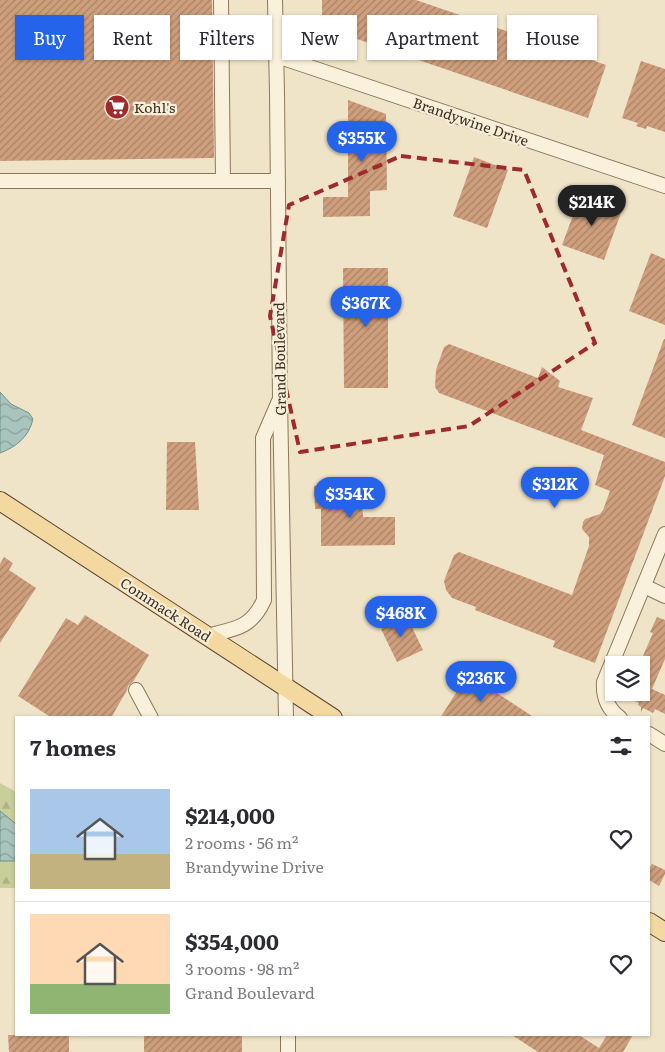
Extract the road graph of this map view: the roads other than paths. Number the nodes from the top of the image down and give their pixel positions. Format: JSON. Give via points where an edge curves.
{"nodes":[{"id":1,"x":221,"y":0,"type":"edge"},
{"id":2,"x":274,"y":0,"type":"edge"},
{"id":3,"x":277,"y":56,"type":"junction"},
{"id":4,"x":0,"y":181,"type":"edge"},
{"id":5,"x":223,"y":181,"type":"junction"},
{"id":6,"x":278,"y":181,"type":"junction"},
{"id":7,"x":665,"y":186,"type":"edge"},
{"id":8,"x":280,"y":400,"type":"junction"},
{"id":9,"x":0,"y":500,"type":"edge"},
{"id":10,"x":665,"y":534,"type":"edge"},
{"id":11,"x":644,"y":586,"type":"junction"},
{"id":12,"x":665,"y":596,"type":"edge"},
{"id":13,"x":206,"y":636,"type":"junction"},
{"id":14,"x":286,"y":687,"type":"junction"},
{"id":15,"x":136,"y":690,"type":"dead end"},
{"id":16,"x":150,"y":716,"type":"edge"},
{"id":17,"x":286,"y":716,"type":"edge"},
{"id":18,"x":330,"y":716,"type":"edge"},
{"id":19,"x":618,"y":716,"type":"edge"},
{"id":20,"x":650,"y":735,"type":"edge"},
{"id":21,"x":665,"y":744,"type":"edge"},
{"id":22,"x":650,"y":923,"type":"edge"},
{"id":23,"x":665,"y":932,"type":"edge"},
{"id":24,"x":288,"y":1036,"type":"edge"},
{"id":25,"x":288,"y":1052,"type":"edge"}],
"edges":[{"from":1,"to":5,"type":"street"},
{"from":2,"to":3,"type":"street","name":"Grand Boulevard"},
{"from":3,"to":6,"type":"street","name":"Grand Boulevard"},
{"from":3,"to":7,"type":"street","name":"Brandywine Drive"},
{"from":4,"to":5,"type":"street"},
{"from":5,"to":6,"type":"street"},
{"from":6,"to":8,"type":"street","name":"Grand Boulevard"},
{"from":8,"to":13,"type":"street","via":[[263,438],[264,600],[248,624]]},
{"from":8,"to":14,"type":"street","name":"Grand Boulevard"},
{"from":9,"to":13,"type":"main road","name":"Commack Road"},
{"from":10,"to":11,"type":"street"},
{"from":11,"to":12,"type":"street"},
{"from":11,"to":19,"type":"street","via":[[604,682],[604,697]]},
{"from":13,"to":14,"type":"main road","name":"Commack Road"},
{"from":14,"to":17,"type":"street","name":"Grand Boulevard"},
{"from":14,"to":18,"type":"main road","name":"Commack Road"},
{"from":15,"to":16,"type":"street"},
{"from":20,"to":21,"type":"street"},
{"from":22,"to":23,"type":"main road"},
{"from":24,"to":25,"type":"street"}]}
